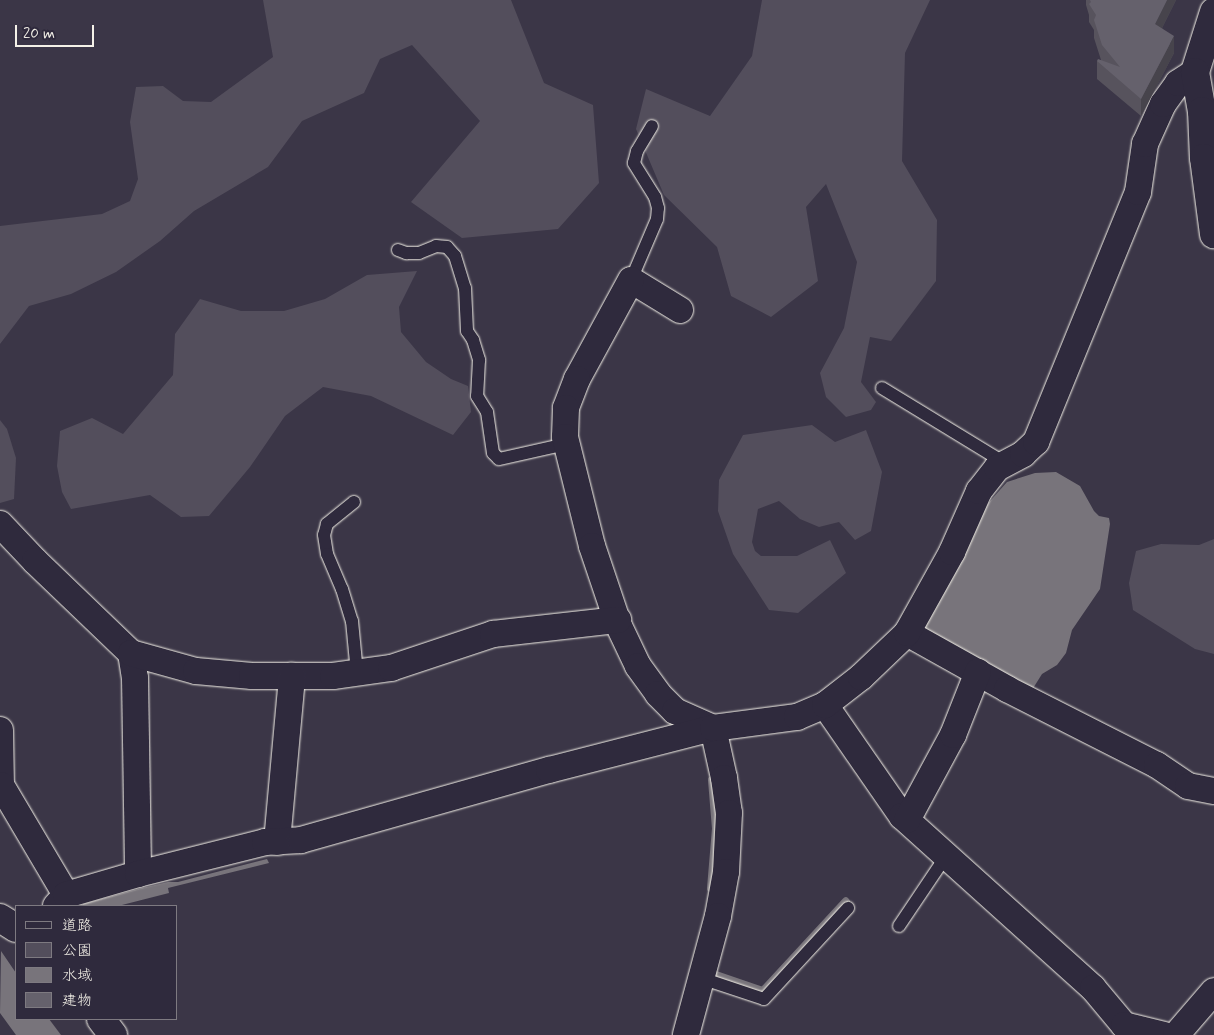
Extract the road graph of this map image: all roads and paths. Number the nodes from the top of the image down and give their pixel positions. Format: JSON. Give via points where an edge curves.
{"nodes":[{"id":1,"x":1214,"y":12,"type":"edge"},
{"id":2,"x":1195,"y":72,"type":"junction"},
{"id":3,"x":652,"y":126,"type":"dead end"},
{"id":4,"x":1214,"y":234,"type":"edge"},
{"id":5,"x":398,"y":250,"type":"dead end"},
{"id":6,"x":631,"y":280,"type":"junction"},
{"id":7,"x":680,"y":310,"type":"dead end"},
{"id":8,"x":882,"y":388,"type":"dead end"},
{"id":9,"x":566,"y":444,"type":"junction"},
{"id":10,"x":1005,"y":463,"type":"junction"},
{"id":11,"x":354,"y":502,"type":"dead end"},
{"id":12,"x":0,"y":524,"type":"edge"},
{"id":13,"x":618,"y":620,"type":"junction"},
{"id":14,"x":908,"y":633,"type":"junction"},
{"id":15,"x":131,"y":653,"type":"junction"},
{"id":16,"x":978,"y":672,"type":"junction"},
{"id":17,"x":357,"y":673,"type":"junction"},
{"id":18,"x":292,"y":676,"type":"junction"},
{"id":19,"x":824,"y":705,"type":"junction"},
{"id":20,"x":713,"y":728,"type":"junction"},
{"id":21,"x":0,"y":730,"type":"edge"},
{"id":22,"x":0,"y":787,"type":"edge"},
{"id":23,"x":1214,"y":791,"type":"edge"},
{"id":24,"x":907,"y":820,"type":"junction"},
{"id":25,"x":277,"y":842,"type":"junction"},
{"id":26,"x":946,"y":856,"type":"junction"},
{"id":27,"x":138,"y":874,"type":"junction"},
{"id":28,"x":61,"y":901,"type":"edge"},
{"id":29,"x":848,"y":908,"type":"dead end"},
{"id":30,"x":899,"y":926,"type":"dead end"},
{"id":31,"x":701,"y":978,"type":"junction"},
{"id":32,"x":1214,"y":991,"type":"edge"},
{"id":33,"x":103,"y":1020,"type":"edge"},
{"id":34,"x":113,"y":1035,"type":"edge"},
{"id":35,"x":686,"y":1035,"type":"edge"},
{"id":36,"x":1164,"y":1035,"type":"edge"},
{"id":37,"x":1176,"y":1035,"type":"edge"}],
"edges":[{"from":1,"to":2,"type":"street"},
{"from":2,"to":4,"type":"street"},
{"from":2,"to":10,"type":"street","via":[[1178,83],[1163,104],[1145,144],[1138,192],[1036,442]]},
{"from":3,"to":6,"type":"lane","via":[[636,151],[634,163],[655,196],[657,219]]},
{"from":5,"to":9,"type":"lane","via":[[419,253],[436,246],[447,248],[455,256],[465,288],[467,331],[480,360],[477,396],[487,412],[493,453],[499,458]]},
{"from":6,"to":7,"type":"street"},
{"from":6,"to":9,"type":"street","via":[[577,379],[566,408]]},
{"from":8,"to":10,"type":"lane"},
{"from":9,"to":13,"type":"street","via":[[592,546]]},
{"from":10,"to":14,"type":"street","via":[[979,491],[952,552]]},
{"from":11,"to":17,"type":"lane","via":[[327,524],[324,535],[327,554],[352,621]]},
{"from":12,"to":15,"type":"street"},
{"from":13,"to":17,"type":"street","via":[[493,634],[391,668]]},
{"from":13,"to":20,"type":"street","via":[[638,666],[658,694],[675,711]]},
{"from":14,"to":16,"type":"street"},
{"from":14,"to":19,"type":"street","via":[[861,677]]},
{"from":15,"to":18,"type":"street","via":[[196,671]]},
{"from":15,"to":27,"type":"street","via":[[135,678]]},
{"from":16,"to":23,"type":"street","via":[[1158,764],[1188,786]]},
{"from":16,"to":24,"type":"street","via":[[953,735]]},
{"from":17,"to":18,"type":"street"},
{"from":18,"to":25,"type":"street"},
{"from":19,"to":20,"type":"street","via":[[797,717]]},
{"from":19,"to":24,"type":"street"},
{"from":20,"to":25,"type":"street","via":[[548,770],[301,840]]},
{"from":20,"to":31,"type":"street","via":[[729,813],[729,844],[718,916]]},
{"from":21,"to":22,"type":"street"},
{"from":22,"to":28,"type":"street"},
{"from":24,"to":26,"type":"street"},
{"from":25,"to":27,"type":"street","via":[[265,842]]},
{"from":26,"to":30,"type":"lane"},
{"from":26,"to":36,"type":"street","via":[[1093,988],[1124,1025]]},
{"from":27,"to":28,"type":"street"},
{"from":29,"to":31,"type":"lane","via":[[764,999]]},
{"from":31,"to":35,"type":"street"},
{"from":32,"to":37,"type":"street"},
{"from":33,"to":34,"type":"street"}]}
